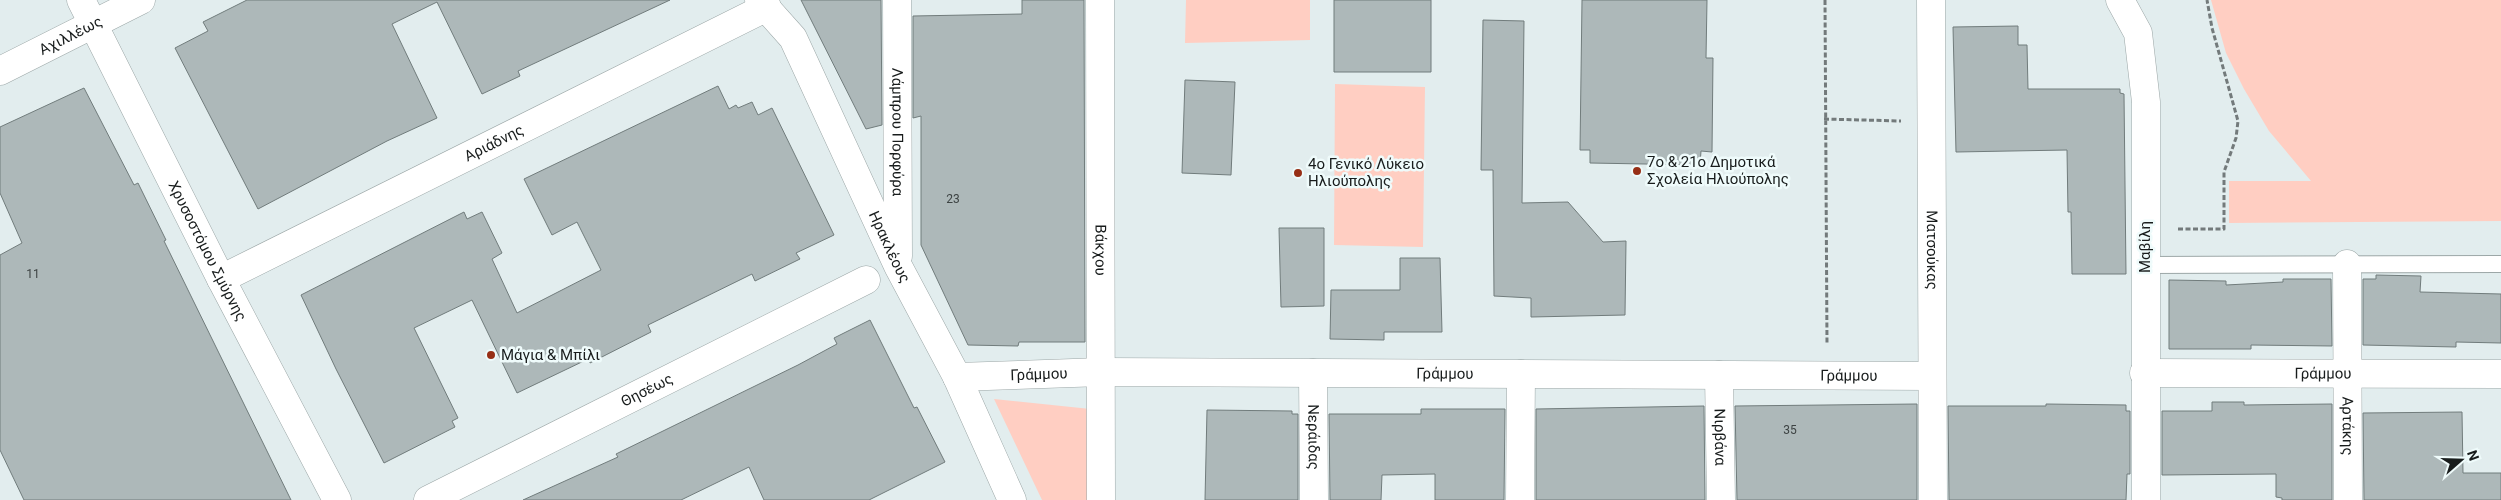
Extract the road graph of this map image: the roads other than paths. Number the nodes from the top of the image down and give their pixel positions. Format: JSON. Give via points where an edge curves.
{"nodes":[{"id":1,"x":141,"y":0,"type":"edge"},
{"id":2,"x":897,"y":0,"type":"edge"},
{"id":3,"x":1100,"y":0,"type":"edge"},
{"id":4,"x":1931,"y":0,"type":"edge"},
{"id":5,"x":2120,"y":0,"type":"edge"},
{"id":6,"x":763,"y":4,"type":"edge"},
{"id":7,"x":87,"y":12,"type":"edge"},
{"id":8,"x":0,"y":71,"type":"edge"},
{"id":9,"x":2347,"y":264,"type":"junction"},
{"id":10,"x":2501,"y":264,"type":"edge"},
{"id":11,"x":2145,"y":265,"type":"junction"},
{"id":12,"x":898,"y":266,"type":"junction"},
{"id":13,"x":221,"y":279,"type":"junction"},
{"id":14,"x":866,"y":280,"type":"dead end"},
{"id":15,"x":1102,"y":372,"type":"junction"},
{"id":16,"x":1313,"y":373,"type":"junction"},
{"id":17,"x":2144,"y":373,"type":"junction"},
{"id":18,"x":1521,"y":374,"type":"junction"},
{"id":19,"x":2347,"y":374,"type":"junction"},
{"id":20,"x":2501,"y":374,"type":"edge"},
{"id":21,"x":1719,"y":375,"type":"junction"},
{"id":22,"x":1932,"y":376,"type":"junction"},
{"id":23,"x":956,"y":377,"type":"junction"},
{"id":24,"x":1003,"y":497,"type":"edge"},
{"id":25,"x":337,"y":500,"type":"edge"},
{"id":26,"x":428,"y":500,"type":"edge"},
{"id":27,"x":1101,"y":500,"type":"edge"},
{"id":28,"x":1314,"y":500,"type":"edge"},
{"id":29,"x":1520,"y":500,"type":"edge"},
{"id":30,"x":1721,"y":500,"type":"edge"},
{"id":31,"x":1933,"y":500,"type":"edge"},
{"id":32,"x":2146,"y":500,"type":"edge"},
{"id":33,"x":2348,"y":500,"type":"edge"}],
"edges":[{"from":1,"to":7,"type":"street","name":"Αχιλλέως"},
{"from":2,"to":12,"type":"street","name":"Λάμπρου Πορφύρα"},
{"from":3,"to":15,"type":"street","name":"Βάκχου"},
{"from":4,"to":22,"type":"street","name":"Ματσούκας"},
{"from":5,"to":11,"type":"street","name":"Μαβίλη","via":[[2138,33],[2146,102]]},
{"from":6,"to":12,"type":"street","name":"Ηρακλέους","via":[[793,38]]},
{"from":6,"to":13,"type":"street","name":"Αριάδνης"},
{"from":7,"to":8,"type":"street","name":"Αχιλλέως"},
{"from":7,"to":13,"type":"street","name":"Χρυσοστόμου Σμύρνης"},
{"from":9,"to":10,"type":"lane"},
{"from":9,"to":11,"type":"lane"},
{"from":9,"to":19,"type":"street","name":"Αρτάκης"},
{"from":11,"to":17,"type":"street","name":"Μαβίλη"},
{"from":12,"to":23,"type":"street","name":"Ηρακλέους"},
{"from":13,"to":25,"type":"street","name":"Χρυσοστόμου Σμύρνης"},
{"from":14,"to":26,"type":"street","name":"Θησέως"},
{"from":15,"to":16,"type":"street","name":"Γράμμου"},
{"from":15,"to":23,"type":"street","name":"Γράμμου"},
{"from":15,"to":27,"type":"street","name":"Βάκχου"},
{"from":16,"to":18,"type":"street","name":"Γράμμου"},
{"from":16,"to":28,"type":"street","name":"Νεράιδας"},
{"from":17,"to":19,"type":"street","name":"Γράμμου"},
{"from":17,"to":32,"type":"street","name":"Μαβίλη"},
{"from":18,"to":21,"type":"street","name":"Γράμμου"},
{"from":18,"to":29,"type":"street"},
{"from":19,"to":20,"type":"street","name":"Γράμμου"},
{"from":19,"to":33,"type":"street","name":"Αρτάκης"},
{"from":21,"to":22,"type":"street","name":"Γράμμου"},
{"from":21,"to":30,"type":"street","name":"Νιρβάνα"},
{"from":22,"to":31,"type":"street","name":"Ματσούκας"},
{"from":23,"to":24,"type":"street","name":"Ηρακλέους"}]}
